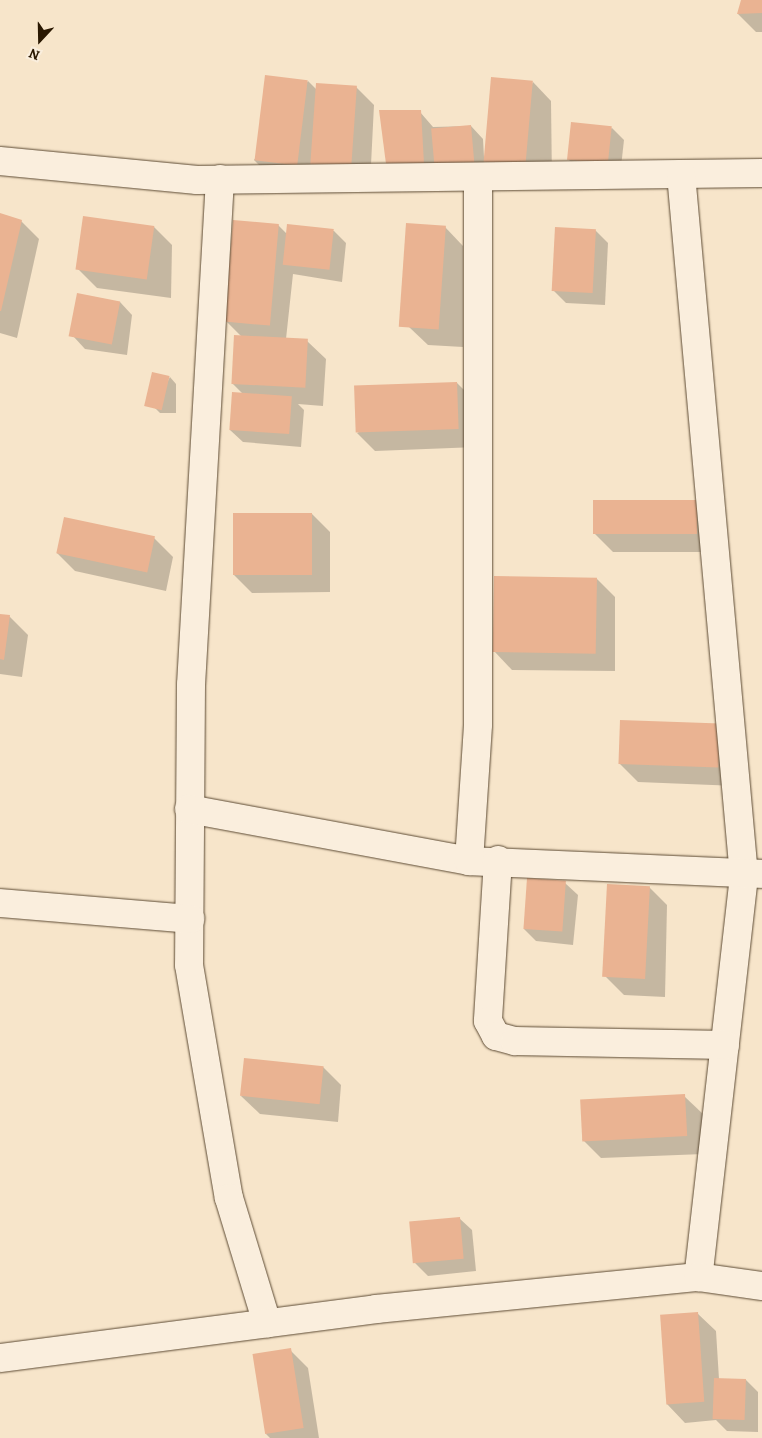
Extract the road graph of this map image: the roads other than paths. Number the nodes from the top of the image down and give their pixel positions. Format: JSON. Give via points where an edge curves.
{"nodes":[{"id":1,"x":0,"y":161,"type":"edge"},
{"id":2,"x":762,"y":173,"type":"edge"},
{"id":3,"x":681,"y":174,"type":"junction"},
{"id":4,"x":478,"y":178,"type":"junction"},
{"id":5,"x":220,"y":180,"type":"junction"},
{"id":6,"x":189,"y":809,"type":"junction"},
{"id":7,"x":498,"y":860,"type":"junction"},
{"id":8,"x":468,"y":861,"type":"junction"},
{"id":9,"x":753,"y":875,"type":"edge"},
{"id":10,"x":0,"y":903,"type":"edge"},
{"id":11,"x":190,"y":919,"type":"junction"},
{"id":12,"x":725,"y":1045,"type":"junction"},
{"id":13,"x":698,"y":1277,"type":"junction"},
{"id":14,"x":762,"y":1286,"type":"edge"},
{"id":15,"x":266,"y":1322,"type":"junction"},
{"id":16,"x":0,"y":1358,"type":"edge"}],
"edges":[{"from":1,"to":5,"type":"street"},
{"from":2,"to":3,"type":"street"},
{"from":3,"to":4,"type":"street"},
{"from":3,"to":9,"type":"street"},
{"from":4,"to":5,"type":"street"},
{"from":4,"to":8,"type":"street","via":[[478,724]]},
{"from":5,"to":6,"type":"street","via":[[191,684]]},
{"from":6,"to":8,"type":"street"},
{"from":6,"to":11,"type":"street"},
{"from":7,"to":8,"type":"street"},
{"from":7,"to":9,"type":"street"},
{"from":7,"to":12,"type":"street","via":[[488,1021],[496,1036],[515,1041]]},
{"from":9,"to":12,"type":"street"},
{"from":10,"to":11,"type":"street"},
{"from":11,"to":15,"type":"street","via":[[189,965],[229,1198]]},
{"from":12,"to":13,"type":"street"},
{"from":13,"to":14,"type":"street"},
{"from":13,"to":15,"type":"street"},
{"from":15,"to":16,"type":"street"}]}
